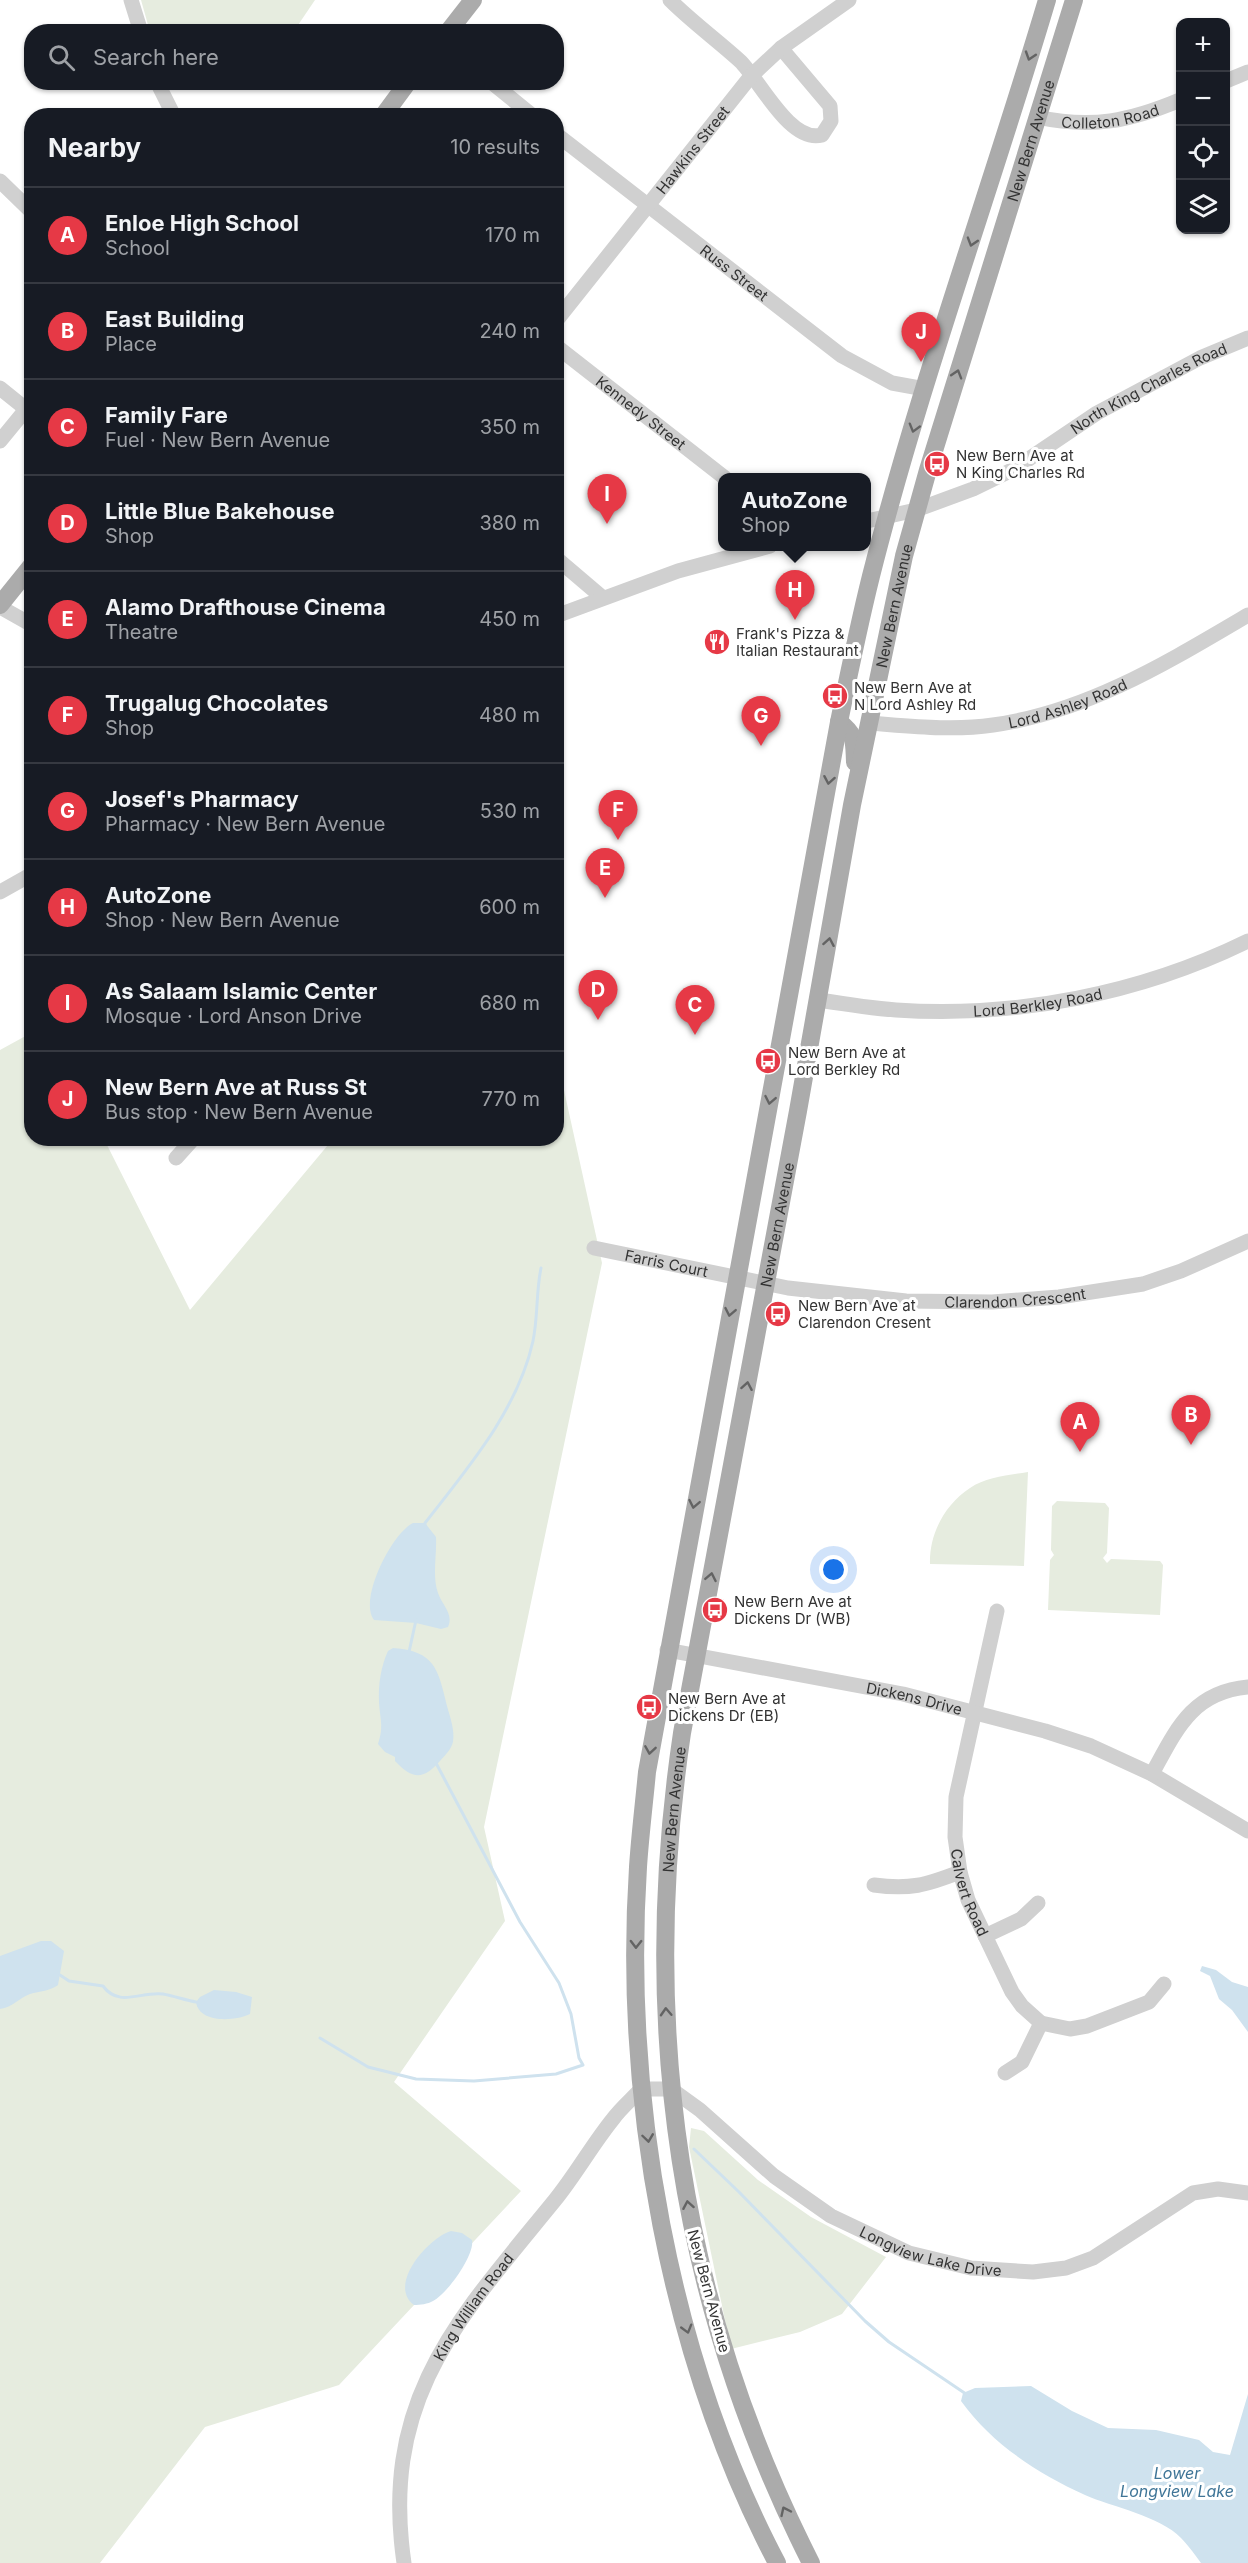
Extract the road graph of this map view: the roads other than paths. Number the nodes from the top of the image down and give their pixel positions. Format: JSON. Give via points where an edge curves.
{"nodes":[{"id":1,"x":131,"y":0,"type":"edge"},
{"id":2,"x":473,"y":0,"type":"edge"},
{"id":3,"x":670,"y":0,"type":"edge"},
{"id":4,"x":849,"y":0,"type":"edge"},
{"id":5,"x":1047,"y":0,"type":"edge"},
{"id":6,"x":1074,"y":0,"type":"edge"},
{"id":7,"x":138,"y":24,"type":"edge"},
{"id":8,"x":454,"y":24,"type":"edge"},
{"id":9,"x":781,"y":48,"type":"junction"},
{"id":10,"x":1248,"y":72,"type":"edge"},
{"id":11,"x":751,"y":76,"type":"junction"},
{"id":12,"x":1230,"y":79,"type":"edge"},
{"id":13,"x":161,"y":90,"type":"edge"},
{"id":14,"x":402,"y":90,"type":"edge"},
{"id":15,"x":501,"y":90,"type":"edge"},
{"id":16,"x":1176,"y":102,"type":"edge"},
{"id":17,"x":170,"y":108,"type":"edge"},
{"id":18,"x":389,"y":108,"type":"edge"},
{"id":19,"x":523,"y":108,"type":"edge"},
{"id":20,"x":1037,"y":117,"type":"junction"},
{"id":21,"x":564,"y":140,"type":"edge"},
{"id":22,"x":0,"y":181,"type":"edge"},
{"id":23,"x":24,"y":204,"type":"edge"},
{"id":24,"x":647,"y":204,"type":"junction"},
{"id":25,"x":564,"y":311,"type":"edge"},
{"id":26,"x":1248,"y":338,"type":"edge"},
{"id":27,"x":564,"y":352,"type":"edge"},
{"id":28,"x":0,"y":388,"type":"edge"},
{"id":29,"x":925,"y":388,"type":"junction"},
{"id":30,"x":24,"y":402,"type":"edge"},
{"id":31,"x":24,"y":411,"type":"edge"},
{"id":32,"x":0,"y":441,"type":"edge"},
{"id":33,"x":720,"y":473,"type":"edge"},
{"id":34,"x":916,"y":510,"type":"junction"},
{"id":35,"x":888,"y":516,"type":"junction"},
{"id":36,"x":871,"y":520,"type":"edge"},
{"id":37,"x":752,"y":551,"type":"edge"},
{"id":38,"x":564,"y":565,"type":"edge"},
{"id":39,"x":24,"y":575,"type":"edge"},
{"id":40,"x":603,"y":598,"type":"junction"},
{"id":41,"x":0,"y":606,"type":"edge"},
{"id":42,"x":564,"y":613,"type":"edge"},
{"id":43,"x":1248,"y":615,"type":"edge"},
{"id":44,"x":24,"y":620,"type":"edge"},
{"id":45,"x":860,"y":623,"type":"junction"},
{"id":46,"x":839,"y":722,"type":"junction"},
{"id":47,"x":869,"y":723,"type":"junction"},
{"id":48,"x":845,"y":848,"type":"junction"},
{"id":49,"x":24,"y":878,"type":"edge"},
{"id":50,"x":0,"y":892,"type":"edge"},
{"id":51,"x":807,"y":903,"type":"junction"},
{"id":52,"x":1248,"y":941,"type":"edge"},
{"id":53,"x":819,"y":1000,"type":"junction"},
{"id":54,"x":789,"y":1001,"type":"junction"},
{"id":55,"x":798,"y":1111,"type":"junction"},
{"id":56,"x":187,"y":1146,"type":"edge"},
{"id":57,"x":176,"y":1158,"type":"dead end"},
{"id":58,"x":1248,"y":1241,"type":"edge"},
{"id":59,"x":594,"y":1248,"type":"dead end"},
{"id":60,"x":737,"y":1279,"type":"junction"},
{"id":61,"x":765,"y":1285,"type":"junction"},
{"id":62,"x":997,"y":1611,"type":"dead end"},
{"id":63,"x":667,"y":1650,"type":"junction"},
{"id":64,"x":696,"y":1655,"type":"junction"},
{"id":65,"x":1248,"y":1688,"type":"edge"},
{"id":66,"x":974,"y":1713,"type":"junction"},
{"id":67,"x":1152,"y":1774,"type":"junction"},
{"id":68,"x":1248,"y":1831,"type":"edge"},
{"id":69,"x":960,"y":1872,"type":"junction"},
{"id":70,"x":874,"y":1885,"type":"dead end"},
{"id":71,"x":1038,"y":1904,"type":"dead end"},
{"id":72,"x":985,"y":1936,"type":"junction"},
{"id":73,"x":1164,"y":1984,"type":"dead end"},
{"id":74,"x":1041,"y":2024,"type":"junction"},
{"id":75,"x":1005,"y":2073,"type":"dead end"},
{"id":76,"x":641,"y":2089,"type":"junction"},
{"id":77,"x":671,"y":2089,"type":"junction"},
{"id":78,"x":1248,"y":2193,"type":"edge"},
{"id":79,"x":404,"y":2563,"type":"edge"},
{"id":80,"x":777,"y":2563,"type":"edge"},
{"id":81,"x":811,"y":2563,"type":"edge"}],
"edges":[{"from":1,"to":7,"type":"street"},
{"from":2,"to":8,"type":"main road"},
{"from":3,"to":11,"type":"street","via":[[742,63]]},
{"from":4,"to":9,"type":"street","name":"Hawkins Street"},
{"from":5,"to":29,"type":"main road","name":"New Bern Avenue","one_way":true},
{"from":6,"to":20,"type":"main road","name":"New Bern Avenue"},
{"from":9,"to":11,"type":"street","name":"Hawkins Street"},
{"from":9,"to":11,"type":"street","via":[[830,106],[831,121],[822,135],[809,136],[796,128]]},
{"from":10,"to":12,"type":"street"},
{"from":11,"to":24,"type":"street","name":"Hawkins Street"},
{"from":13,"to":17,"type":"street"},
{"from":14,"to":18,"type":"main road"},
{"from":15,"to":19,"type":"street"},
{"from":16,"to":20,"type":"street","name":"Colleton Road","via":[[1112,122],[1086,124]]},
{"from":34,"to":20,"type":"main road","name":"New Bern Avenue","one_way":true},
{"from":21,"to":24,"type":"street","name":"Russ Street"},
{"from":22,"to":23,"type":"street"},
{"from":24,"to":25,"type":"street","name":"Hawkins Street"},
{"from":24,"to":29,"type":"street","name":"Russ Street","via":[[842,356],[892,383]]},
{"from":26,"to":34,"type":"street","name":"North King Charles Road","via":[[1200,358],[1097,413],[1014,469]]},
{"from":27,"to":33,"type":"street","name":"Kennedy Street"},
{"from":28,"to":30,"type":"street"},
{"from":29,"to":35,"type":"main road","name":"New Bern Avenue","one_way":true},
{"from":31,"to":32,"type":"street"},
{"from":34,"to":35,"type":"street","name":"North King Charles Road"},
{"from":34,"to":47,"type":"main road","name":"New Bern Avenue"},
{"from":35,"to":36,"type":"street","name":"North King Charles Road"},
{"from":35,"to":45,"type":"main road","name":"New Bern Avenue"},
{"from":37,"to":40,"type":"street","via":[[678,571]]},
{"from":38,"to":40,"type":"street"},
{"from":39,"to":41,"type":"main road"},
{"from":40,"to":42,"type":"street"},
{"from":41,"to":44,"type":"street"},
{"from":43,"to":47,"type":"street","name":"Lord Ashley Road","via":[[1130,682],[1042,714],[962,728]]},
{"from":45,"to":46,"type":"main road","name":"New Bern Avenue"},
{"from":45,"to":47,"type":"main road","via":[[855,708]]},
{"from":46,"to":48,"type":"main road","via":[[851,731],[854,739]]},
{"from":46,"to":51,"type":"main road","name":"New Bern Avenue","one_way":true},
{"from":47,"to":48,"type":"main road","name":"New Bern Avenue"},
{"from":53,"to":48,"type":"main road","name":"New Bern Avenue","one_way":true},
{"from":49,"to":50,"type":"street"},
{"from":51,"to":53,"type":"main road","via":[[804,980],[812,997]]},
{"from":51,"to":54,"type":"main road","name":"New Bern Avenue"},
{"from":52,"to":53,"type":"street","name":"Lord Berkley Road","via":[[1179,971],[1065,1001],[945,1011],[895,1010]]},
{"from":53,"to":55,"type":"main road","name":"New Bern Avenue"},
{"from":54,"to":55,"type":"main road","via":[[797,1007],[804,1030],[796,1093]]},
{"from":54,"to":60,"type":"main road","name":"New Bern Avenue","one_way":true},
{"from":55,"to":61,"type":"main road","name":"New Bern Avenue"},
{"from":56,"to":57,"type":"street"},
{"from":58,"to":61,"type":"street","name":"Clarendon Crescent","via":[[1143,1284],[1042,1299],[906,1301]]},
{"from":59,"to":60,"type":"street","name":"Farris Court"},
{"from":60,"to":61,"type":"street","name":"Clarendon Crescent"},
{"from":60,"to":63,"type":"main road","name":"New Bern Avenue","one_way":true},
{"from":64,"to":61,"type":"main road","name":"New Bern Avenue","one_way":true},
{"from":62,"to":66,"type":"street","name":"Calvert Road"},
{"from":63,"to":64,"type":"street","name":"Dickens Drive"},
{"from":63,"to":76,"type":"main road","name":"New Bern Avenue","one_way":true,"via":[[647,1772],[638,1868],[636,1975]]},
{"from":64,"to":66,"type":"street","name":"Dickens Drive","via":[[903,1694]]},
{"from":77,"to":64,"type":"main road","name":"New Bern Avenue","one_way":true,"via":[[666,1884],[674,1785]]},
{"from":65,"to":67,"type":"street","via":[[1215,1695],[1187,1715]]},
{"from":66,"to":67,"type":"street","name":"Dickens Drive","via":[[1091,1746]]},
{"from":66,"to":69,"type":"street","name":"Calvert Road","via":[[954,1818]]},
{"from":67,"to":68,"type":"street","name":"Dickens Drive"},
{"from":69,"to":70,"type":"street","via":[[902,1888]]},
{"from":69,"to":72,"type":"street","name":"Calvert Road"},
{"from":71,"to":72,"type":"street","via":[[1021,1919]]},
{"from":72,"to":74,"type":"street","name":"Calvert Road","via":[[1012,1992]]},
{"from":73,"to":74,"type":"street","via":[[1149,2002],[1087,2026],[1070,2029]]},
{"from":74,"to":75,"type":"street","via":[[1022,2062]]},
{"from":76,"to":77,"type":"street"},
{"from":76,"to":79,"type":"street","name":"King William Road","via":[[613,2118],[562,2190],[469,2306],[431,2367],[411,2421],[402,2475],[399,2516]]},
{"from":76,"to":80,"type":"main road","name":"New Bern Avenue","one_way":true,"via":[[663,2239],[686,2325],[723,2441]]},
{"from":77,"to":78,"type":"street","name":"Longview Lake Drive","via":[[774,2176],[831,2216],[909,2253],[971,2268],[1033,2272],[1066,2268],[1093,2258],[1193,2193],[1218,2189]]},
{"from":81,"to":77,"type":"main road","name":"New Bern Avenue","one_way":true,"via":[[756,2443],[718,2333],[693,2232]]}]}
